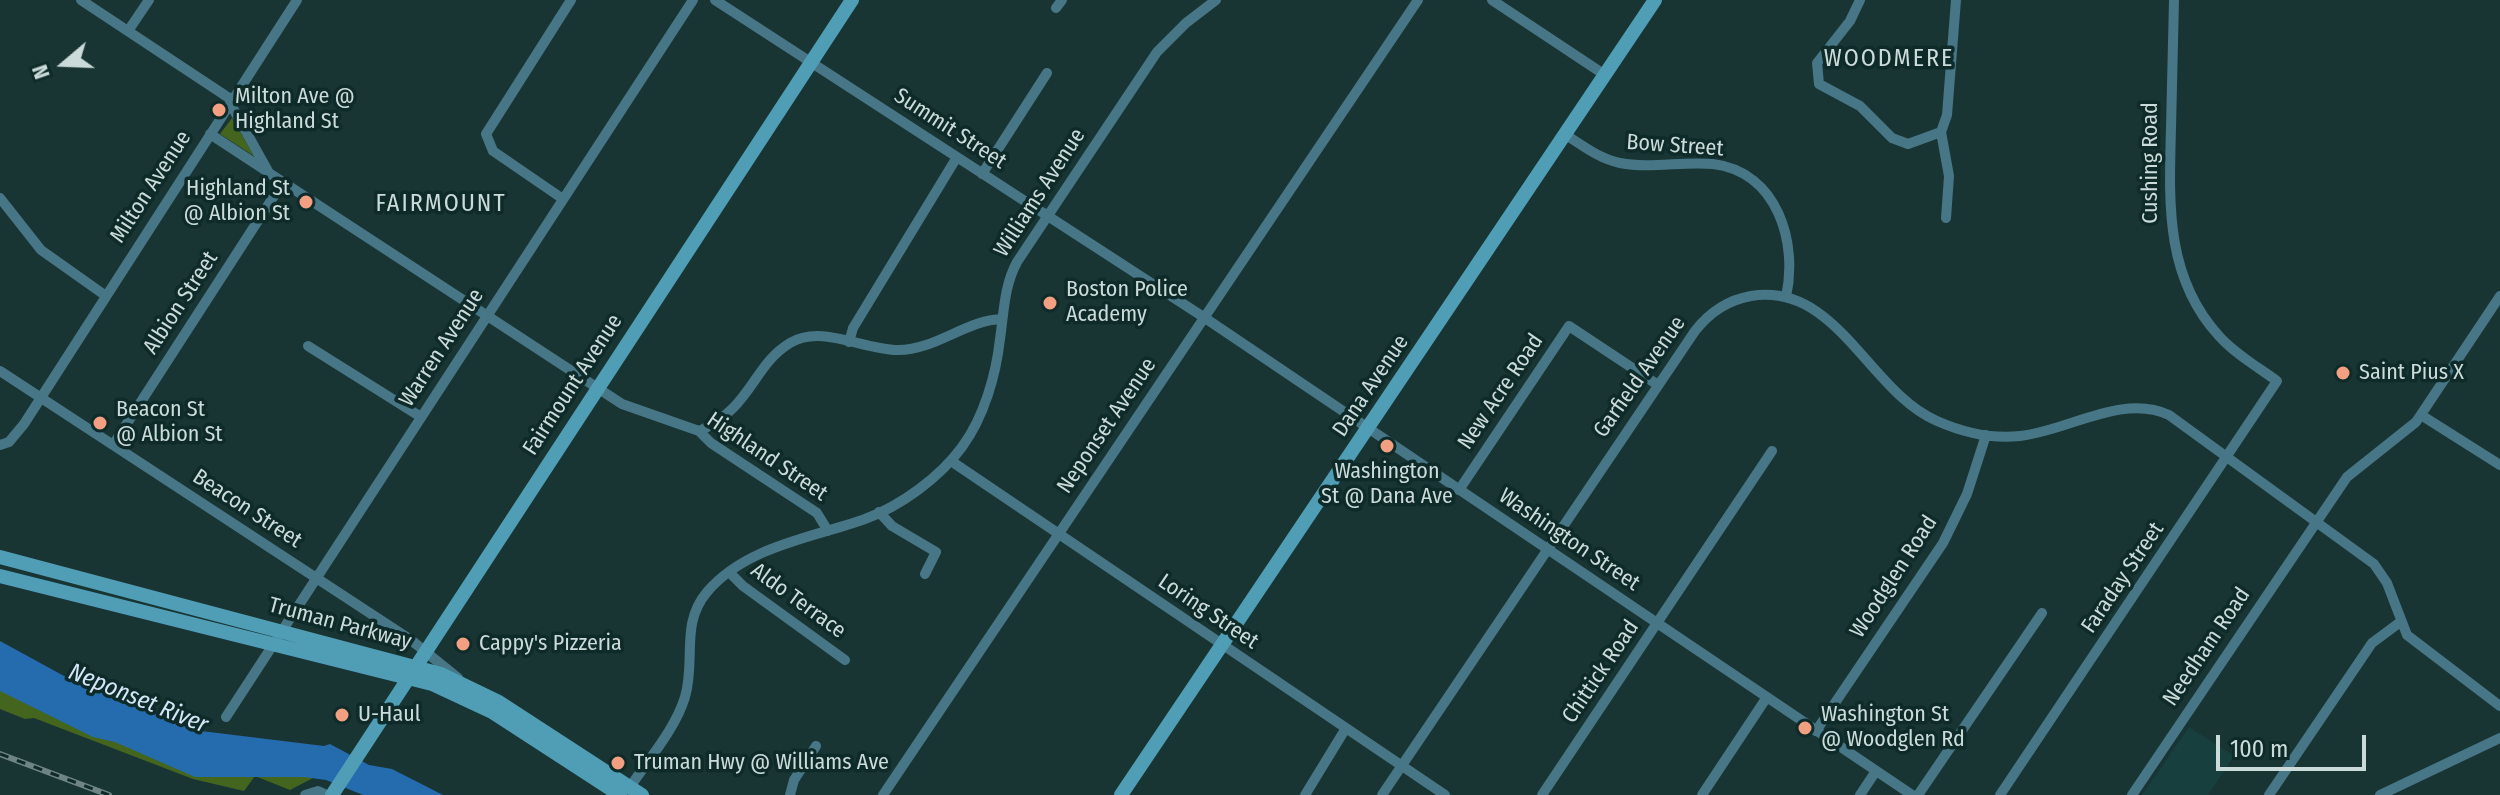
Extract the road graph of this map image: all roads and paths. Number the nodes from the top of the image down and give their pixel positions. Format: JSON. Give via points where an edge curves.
{"nodes":[{"id":1,"x":81,"y":0,"type":"edge"},
{"id":2,"x":149,"y":0,"type":"edge"},
{"id":3,"x":297,"y":0,"type":"edge"},
{"id":4,"x":571,"y":0,"type":"edge"},
{"id":5,"x":693,"y":0,"type":"edge"},
{"id":6,"x":715,"y":0,"type":"edge"},
{"id":7,"x":852,"y":0,"type":"edge"},
{"id":8,"x":1216,"y":0,"type":"edge"},
{"id":9,"x":1418,"y":0,"type":"edge"},
{"id":10,"x":1492,"y":0,"type":"edge"},
{"id":11,"x":1655,"y":0,"type":"edge"},
{"id":12,"x":1860,"y":0,"type":"edge"},
{"id":13,"x":1956,"y":0,"type":"edge"},
{"id":14,"x":2174,"y":0,"type":"edge"},
{"id":15,"x":128,"y":31,"type":"junction"},
{"id":16,"x":811,"y":63,"type":"junction"},
{"id":17,"x":1047,"y":73,"type":"dead end"},
{"id":18,"x":1605,"y":75,"type":"junction"},
{"id":19,"x":231,"y":101,"type":"junction"},
{"id":20,"x":1941,"y":132,"type":"junction"},
{"id":21,"x":210,"y":134,"type":"junction"},
{"id":22,"x":1566,"y":135,"type":"junction"},
{"id":23,"x":957,"y":157,"type":"junction"},
{"id":24,"x":269,"y":173,"type":"junction"},
{"id":25,"x":982,"y":174,"type":"junction"},
{"id":26,"x":283,"y":182,"type":"junction"},
{"id":27,"x":0,"y":198,"type":"edge"},
{"id":28,"x":563,"y":199,"type":"junction"},
{"id":29,"x":1048,"y":217,"type":"junction"},
{"id":30,"x":1946,"y":218,"type":"dead end"},
{"id":31,"x":106,"y":296,"type":"junction"},
{"id":32,"x":2500,"y":296,"type":"edge"},
{"id":33,"x":1786,"y":297,"type":"junction"},
{"id":34,"x":487,"y":316,"type":"junction"},
{"id":35,"x":1205,"y":318,"type":"junction"},
{"id":36,"x":1002,"y":319,"type":"junction"},
{"id":37,"x":849,"y":342,"type":"junction"},
{"id":38,"x":308,"y":346,"type":"dead end"},
{"id":39,"x":0,"y":371,"type":"edge"},
{"id":40,"x":2277,"y":381,"type":"joint"},
{"id":41,"x":1658,"y":385,"type":"junction"},
{"id":42,"x":598,"y":388,"type":"junction"},
{"id":43,"x":41,"y":397,"type":"junction"},
{"id":44,"x":2421,"y":415,"type":"junction"},
{"id":45,"x":421,"y":417,"type":"junction"},
{"id":46,"x":1369,"y":429,"type":"junction"},
{"id":47,"x":699,"y":431,"type":"junction"},
{"id":48,"x":1986,"y":435,"type":"junction"},
{"id":49,"x":0,"y":445,"type":"edge"},
{"id":50,"x":113,"y":445,"type":"junction"},
{"id":51,"x":1772,"y":451,"type":"dead end"},
{"id":52,"x":2228,"y":458,"type":"junction"},
{"id":53,"x":951,"y":461,"type":"junction"},
{"id":54,"x":2500,"y":465,"type":"edge"},
{"id":55,"x":1459,"y":490,"type":"junction"},
{"id":56,"x":879,"y":512,"type":"junction"},
{"id":57,"x":2316,"y":522,"type":"junction"},
{"id":58,"x":828,"y":531,"type":"junction"},
{"id":59,"x":1058,"y":535,"type":"junction"},
{"id":60,"x":1547,"y":549,"type":"junction"},
{"id":61,"x":0,"y":557,"type":"edge"},
{"id":62,"x":729,"y":572,"type":"junction"},
{"id":63,"x":925,"y":574,"type":"dead end"},
{"id":64,"x":0,"y":576,"type":"edge"},
{"id":65,"x":316,"y":578,"type":"junction"},
{"id":66,"x":129,"y":590,"type":"junction"},
{"id":67,"x":124,"y":608,"type":"junction"},
{"id":68,"x":2042,"y":613,"type":"dead end"},
{"id":69,"x":2399,"y":623,"type":"junction"},
{"id":70,"x":1658,"y":624,"type":"junction"},
{"id":71,"x":281,"y":632,"type":"junction"},
{"id":72,"x":1222,"y":645,"type":"junction"},
{"id":73,"x":272,"y":646,"type":"junction"},
{"id":74,"x":425,"y":651,"type":"junction"},
{"id":75,"x":845,"y":660,"type":"dead end"},
{"id":76,"x":411,"y":672,"type":"junction"},
{"id":77,"x":469,"y":686,"type":"junction"},
{"id":78,"x":1767,"y":697,"type":"junction"},
{"id":79,"x":2500,"y":706,"type":"edge"},
{"id":80,"x":226,"y":717,"type":"dead end"},
{"id":81,"x":1346,"y":728,"type":"junction"},
{"id":82,"x":1816,"y":731,"type":"junction"},
{"id":83,"x":2500,"y":738,"type":"edge"},
{"id":84,"x":816,"y":746,"type":"dead end"},
{"id":85,"x":1401,"y":766,"type":"junction"},
{"id":86,"x":1876,"y":771,"type":"junction"},
{"id":87,"x":629,"y":793,"type":"edge"},
{"id":88,"x":332,"y":794,"type":"edge"},
{"id":89,"x":305,"y":795,"type":"edge"},
{"id":90,"x":790,"y":795,"type":"edge"},
{"id":91,"x":883,"y":795,"type":"edge"},
{"id":92,"x":1121,"y":795,"type":"edge"},
{"id":93,"x":1305,"y":795,"type":"edge"},
{"id":94,"x":1382,"y":795,"type":"edge"},
{"id":95,"x":1445,"y":795,"type":"edge"},
{"id":96,"x":1542,"y":795,"type":"edge"},
{"id":97,"x":1702,"y":795,"type":"edge"},
{"id":98,"x":1860,"y":795,"type":"edge"},
{"id":99,"x":1912,"y":795,"type":"edge"},
{"id":100,"x":1918,"y":795,"type":"edge"},
{"id":101,"x":2000,"y":795,"type":"edge"},
{"id":102,"x":2132,"y":795,"type":"edge"},
{"id":103,"x":2269,"y":795,"type":"edge"},
{"id":104,"x":2380,"y":795,"type":"edge"}],
"edges":[{"from":1,"to":15,"type":"street","name":"Highland Street"},
{"from":2,"to":15,"type":"street"},
{"from":3,"to":19,"type":"street","name":"Milton Avenue"},
{"from":4,"to":28,"type":"street","via":[[486,134],[493,151]]},
{"from":5,"to":28,"type":"street","name":"Warren Avenue"},
{"from":6,"to":16,"type":"street","name":"Summit Street"},
{"from":7,"to":16,"type":"street","name":"Fairmount Avenue"},
{"from":8,"to":29,"type":"street","name":"Williams Avenue","via":[[1157,52]]},
{"from":9,"to":35,"type":"street","name":"Neponset Avenue"},
{"from":10,"to":18,"type":"street"},
{"from":11,"to":18,"type":"street","name":"Dana Avenue"},
{"from":12,"to":20,"type":"street","via":[[1817,63],[1819,84],[1860,106],[1892,138],[1908,144]]},
{"from":13,"to":20,"type":"street","via":[[1947,115]]},
{"from":14,"to":40,"type":"street","name":"Cushing Road","via":[[2169,197],[2173,245],[2193,298],[2212,328]]},
{"from":15,"to":19,"type":"street","name":"Highland Street"},
{"from":16,"to":23,"type":"street","name":"Summit Street"},
{"from":16,"to":42,"type":"street","name":"Fairmount Avenue"},
{"from":17,"to":25,"type":"street"},
{"from":18,"to":22,"type":"street","name":"Dana Avenue"},
{"from":19,"to":21,"type":"street","name":"Milton Avenue"},
{"from":19,"to":24,"type":"street","name":"Highland Street"},
{"from":20,"to":30,"type":"street","via":[[1949,176]]},
{"from":21,"to":24,"type":"street","name":"Highland Street"},
{"from":21,"to":31,"type":"street","name":"Milton Avenue"},
{"from":22,"to":33,"type":"street","name":"Bow Street","via":[[1618,163],[1712,164],[1748,179],[1773,202],[1788,233]]},
{"from":22,"to":46,"type":"street","name":"Dana Avenue"},
{"from":23,"to":25,"type":"street","name":"Summit Street"},
{"from":23,"to":37,"type":"street"},
{"from":24,"to":26,"type":"street","name":"Highland Street"},
{"from":25,"to":29,"type":"street","name":"Summit Street"},
{"from":26,"to":34,"type":"street","name":"Highland Street"},
{"from":26,"to":50,"type":"street","name":"Albion Street"},
{"from":27,"to":31,"type":"street","via":[[41,250]]},
{"from":28,"to":34,"type":"street","name":"Warren Avenue"},
{"from":29,"to":35,"type":"street","name":"Summit Street"},
{"from":29,"to":36,"type":"street","name":"Williams Avenue","via":[[1010,276]]},
{"from":31,"to":43,"type":"street","name":"Milton Avenue"},
{"from":32,"to":44,"type":"street","name":"Needham Road"},
{"from":33,"to":41,"type":"street","name":"Garfield Avenue","via":[[1752,296],[1713,313]]},
{"from":33,"to":48,"type":"street","name":"Garfield Avenue","via":[[1821,314],[1908,404],[1949,426]]},
{"from":34,"to":42,"type":"street","name":"Highland Street"},
{"from":34,"to":45,"type":"street","name":"Warren Avenue"},
{"from":35,"to":46,"type":"street","name":"Washington Street"},
{"from":35,"to":59,"type":"street","name":"Neponset Avenue"},
{"from":36,"to":37,"type":"street","via":[[906,350]]},
{"from":36,"to":53,"type":"street","name":"Williams Avenue","via":[[984,404]]},
{"from":37,"to":47,"type":"street","via":[[812,336],[788,344],[733,411]]},
{"from":38,"to":45,"type":"street"},
{"from":39,"to":43,"type":"street","name":"Beacon Street"},
{"from":40,"to":52,"type":"street","name":"Faraday Street"},
{"from":41,"to":55,"type":"street","name":"New Acre Road","via":[[1569,326]]},
{"from":41,"to":60,"type":"street","name":"Garfield Avenue"},
{"from":42,"to":47,"type":"street","name":"Highland Street","via":[[637,411]]},
{"from":42,"to":74,"type":"street","name":"Fairmount Avenue"},
{"from":43,"to":49,"type":"street","name":"Milton Avenue","via":[[12,440]]},
{"from":43,"to":50,"type":"street","name":"Beacon Street"},
{"from":44,"to":54,"type":"street"},
{"from":44,"to":57,"type":"street","name":"Needham Road","via":[[2353,470]]},
{"from":45,"to":65,"type":"street","name":"Warren Avenue"},
{"from":46,"to":55,"type":"street","name":"Washington Street"},
{"from":46,"to":72,"type":"street","name":"Dana Avenue"},
{"from":47,"to":58,"type":"street","name":"Highland Street","via":[[817,513]]},
{"from":48,"to":52,"type":"street","name":"Garfield Avenue","via":[[2030,435],[2141,408],[2169,415]]},
{"from":48,"to":82,"type":"street","name":"Woodglen Road","via":[[1967,494],[1943,543]]},
{"from":50,"to":65,"type":"street","name":"Beacon Street"},
{"from":51,"to":70,"type":"street","name":"Chittick Road"},
{"from":52,"to":57,"type":"street","name":"Garfield Avenue"},
{"from":52,"to":101,"type":"street","name":"Faraday Street"},
{"from":53,"to":56,"type":"street","name":"Williams Avenue"},
{"from":53,"to":59,"type":"street","name":"Loring Street"},
{"from":55,"to":60,"type":"street","name":"Washington Street"},
{"from":56,"to":58,"type":"street","name":"Williams Avenue"},
{"from":56,"to":63,"type":"street","via":[[936,552]]},
{"from":57,"to":69,"type":"street","name":"Garfield Avenue","via":[[2378,568],[2390,588]]},
{"from":57,"to":102,"type":"street","name":"Needham Road"},
{"from":58,"to":62,"type":"street","name":"Williams Avenue","via":[[764,552]]},
{"from":59,"to":72,"type":"street","name":"Loring Street"},
{"from":59,"to":91,"type":"street","name":"Neponset Avenue"},
{"from":60,"to":70,"type":"street","name":"Washington Street"},
{"from":60,"to":85,"type":"street","name":"Garfield Avenue"},
{"from":61,"to":66,"type":"street","name":"Truman Parkway"},
{"from":62,"to":75,"type":"street","name":"Aldo Terrace"},
{"from":62,"to":87,"type":"street","name":"Williams Avenue","via":[[694,613],[682,706]]},
{"from":64,"to":67,"type":"street","name":"Truman Parkway"},
{"from":65,"to":71,"type":"street","name":"Warren Avenue"},
{"from":65,"to":74,"type":"street","name":"Beacon Street"},
{"from":66,"to":67,"type":"street"},
{"from":66,"to":71,"type":"street","name":"Truman Parkway"},
{"from":67,"to":73,"type":"street","name":"Truman Parkway"},
{"from":68,"to":100,"type":"street"},
{"from":69,"to":79,"type":"street","via":[[2418,646]]},
{"from":69,"to":103,"type":"street","via":[[2372,643]]},
{"from":70,"to":78,"type":"street","name":"Washington Street"},
{"from":70,"to":96,"type":"street","name":"Chittick Road"},
{"from":71,"to":73,"type":"street","name":"Warren Avenue"},
{"from":71,"to":76,"type":"street","name":"Truman Parkway"},
{"from":72,"to":81,"type":"street","name":"Loring Street"},
{"from":72,"to":92,"type":"street","name":"Dana Avenue"},
{"from":73,"to":76,"type":"street","name":"Truman Parkway"},
{"from":73,"to":80,"type":"street","name":"Warren Avenue"},
{"from":74,"to":76,"type":"street","name":"Fairmount Avenue"},
{"from":74,"to":77,"type":"street","name":"Beacon Street"},
{"from":76,"to":77,"type":"street","name":"Truman Parkway"},
{"from":76,"to":87,"type":"street","name":"Truman Parkway","via":[[492,712]]},
{"from":76,"to":88,"type":"street","name":"Fairmount Avenue"},
{"from":77,"to":87,"type":"street","name":"Truman Parkway","via":[[514,711]]},
{"from":78,"to":82,"type":"street","name":"Washington Street"},
{"from":78,"to":97,"type":"street"},
{"from":81,"to":85,"type":"street","name":"Loring Street"},
{"from":81,"to":93,"type":"street"},
{"from":82,"to":86,"type":"street","name":"Washington Street"},
{"from":83,"to":104,"type":"street"},
{"from":84,"to":90,"type":"street"},
{"from":85,"to":94,"type":"street","name":"Garfield Avenue"},
{"from":85,"to":95,"type":"street","name":"Loring Street"},
{"from":86,"to":98,"type":"street"},
{"from":86,"to":99,"type":"street","name":"Washington Street"},
{"from":88,"to":89,"type":"street"}]}
